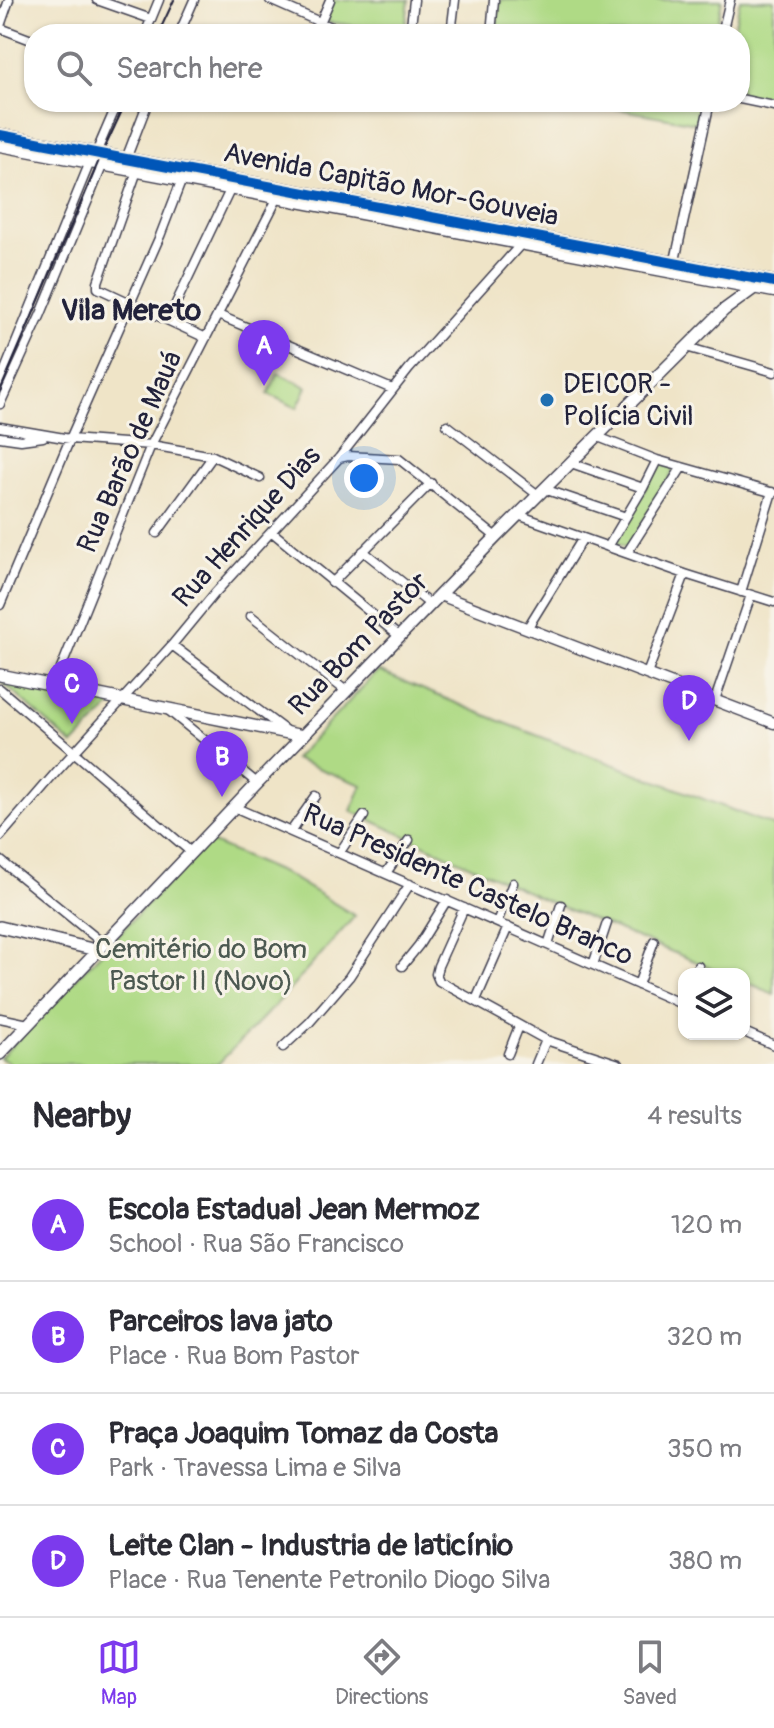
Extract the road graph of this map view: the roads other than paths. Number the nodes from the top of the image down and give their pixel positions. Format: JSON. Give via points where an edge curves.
{"nodes":[{"id":1,"x":9,"y":0,"type":"edge"},
{"id":2,"x":97,"y":0,"type":"edge"},
{"id":3,"x":159,"y":0,"type":"edge"},
{"id":4,"x":194,"y":0,"type":"edge"},
{"id":5,"x":270,"y":0,"type":"edge"},
{"id":6,"x":330,"y":0,"type":"edge"},
{"id":7,"x":414,"y":0,"type":"edge"},
{"id":8,"x":455,"y":0,"type":"edge"},
{"id":9,"x":494,"y":0,"type":"edge"},
{"id":10,"x":730,"y":0,"type":"edge"},
{"id":11,"x":286,"y":3,"type":"edge"},
{"id":12,"x":151,"y":19,"type":"junction"},
{"id":13,"x":320,"y":23,"type":"junction"},
{"id":14,"x":149,"y":24,"type":"edge"},
{"id":15,"x":183,"y":24,"type":"edge"},
{"id":16,"x":324,"y":24,"type":"edge"},
{"id":17,"x":411,"y":24,"type":"edge"},
{"id":18,"x":452,"y":24,"type":"edge"},
{"id":19,"x":492,"y":24,"type":"edge"},
{"id":20,"x":724,"y":24,"type":"edge"},
{"id":21,"x":0,"y":27,"type":"edge"},
{"id":22,"x":24,"y":37,"type":"edge"},
{"id":23,"x":750,"y":101,"type":"edge"},
{"id":24,"x":774,"y":106,"type":"edge"},
{"id":25,"x":114,"y":112,"type":"edge"},
{"id":26,"x":144,"y":112,"type":"edge"},
{"id":27,"x":708,"y":112,"type":"edge"},
{"id":28,"x":0,"y":135,"type":"edge"},
{"id":29,"x":0,"y":145,"type":"edge"},
{"id":30,"x":126,"y":159,"type":"junction"},
{"id":31,"x":96,"y":160,"type":"junction"},
{"id":32,"x":137,"y":171,"type":"junction"},
{"id":33,"x":175,"y":175,"type":"junction"},
{"id":34,"x":231,"y":188,"type":"junction"},
{"id":35,"x":278,"y":197,"type":"junction"},
{"id":36,"x":522,"y":243,"type":"junction"},
{"id":37,"x":585,"y":251,"type":"junction"},
{"id":38,"x":671,"y":263,"type":"junction"},
{"id":39,"x":766,"y":280,"type":"edge"},
{"id":40,"x":774,"y":291,"type":"edge"},
{"id":41,"x":130,"y":303,"type":"junction"},
{"id":42,"x":218,"y":315,"type":"junction"},
{"id":43,"x":168,"y":320,"type":"junction"},
{"id":44,"x":206,"y":338,"type":"junction"},
{"id":45,"x":686,"y":347,"type":"junction"},
{"id":46,"x":774,"y":372,"type":"edge"},
{"id":47,"x":0,"y":382,"type":"edge"},
{"id":48,"x":392,"y":389,"type":"junction"},
{"id":49,"x":0,"y":404,"type":"edge"},
{"id":50,"x":447,"y":425,"type":"dead end"},
{"id":51,"x":0,"y":427,"type":"edge"},
{"id":52,"x":49,"y":435,"type":"junction"},
{"id":53,"x":0,"y":437,"type":"edge"},
{"id":54,"x":598,"y":437,"type":"junction"},
{"id":55,"x":70,"y":439,"type":"junction"},
{"id":56,"x":151,"y":445,"type":"junction"},
{"id":57,"x":213,"y":456,"type":"junction"},
{"id":58,"x":339,"y":458,"type":"junction"},
{"id":59,"x":657,"y":460,"type":"junction"},
{"id":60,"x":571,"y":463,"type":"junction"},
{"id":61,"x":682,"y":467,"type":"junction"},
{"id":62,"x":260,"y":478,"type":"dead end"},
{"id":63,"x":431,"y":483,"type":"junction"},
{"id":64,"x":643,"y":488,"type":"junction"},
{"id":65,"x":541,"y":492,"type":"junction"},
{"id":66,"x":773,"y":492,"type":"edge"},
{"id":67,"x":518,"y":515,"type":"junction"},
{"id":68,"x":626,"y":517,"type":"junction"},
{"id":69,"x":272,"y":532,"type":"junction"},
{"id":70,"x":157,"y":533,"type":"dead end"},
{"id":71,"x":496,"y":537,"type":"junction"},
{"id":72,"x":583,"y":538,"type":"junction"},
{"id":73,"x":608,"y":547,"type":"junction"},
{"id":74,"x":363,"y":551,"type":"junction"},
{"id":75,"x":627,"y":553,"type":"junction"},
{"id":76,"x":685,"y":574,"type":"junction"},
{"id":77,"x":332,"y":583,"type":"junction"},
{"id":78,"x":774,"y":591,"type":"edge"},
{"id":79,"x":741,"y":592,"type":"junction"},
{"id":80,"x":440,"y":595,"type":"junction"},
{"id":81,"x":751,"y":595,"type":"junction"},
{"id":82,"x":772,"y":602,"type":"edge"},
{"id":83,"x":0,"y":605,"type":"edge"},
{"id":84,"x":431,"y":605,"type":"junction"},
{"id":85,"x":251,"y":616,"type":"dead end"},
{"id":86,"x":528,"y":627,"type":"junction"},
{"id":87,"x":400,"y":637,"type":"junction"},
{"id":88,"x":172,"y":645,"type":"junction"},
{"id":89,"x":647,"y":674,"type":"junction"},
{"id":90,"x":0,"y":675,"type":"edge"},
{"id":91,"x":54,"y":686,"type":"junction"},
{"id":92,"x":0,"y":689,"type":"edge"},
{"id":93,"x":346,"y":691,"type":"junction"},
{"id":94,"x":122,"y":699,"type":"junction"},
{"id":95,"x":715,"y":700,"type":"junction"},
{"id":96,"x":164,"y":707,"type":"junction"},
{"id":97,"x":774,"y":723,"type":"edge"},
{"id":98,"x":288,"y":732,"type":"junction"},
{"id":99,"x":303,"y":736,"type":"junction"},
{"id":100,"x":75,"y":752,"type":"junction"},
{"id":101,"x":257,"y":783,"type":"junction"},
{"id":102,"x":316,"y":796,"type":"dead end"},
{"id":103,"x":234,"y":807,"type":"junction"},
{"id":104,"x":364,"y":816,"type":"dead end"},
{"id":105,"x":291,"y":831,"type":"junction"},
{"id":106,"x":0,"y":837,"type":"edge"},
{"id":107,"x":409,"y":840,"type":"dead end"},
{"id":108,"x":340,"y":852,"type":"junction"},
{"id":109,"x":192,"y":853,"type":"junction"},
{"id":110,"x":0,"y":860,"type":"edge"},
{"id":111,"x":386,"y":873,"type":"junction"},
{"id":112,"x":513,"y":883,"type":"dead end"},
{"id":113,"x":410,"y":884,"type":"junction"},
{"id":114,"x":447,"y":900,"type":"junction"},
{"id":115,"x":561,"y":905,"type":"dead end"},
{"id":116,"x":464,"y":908,"type":"junction"},
{"id":117,"x":497,"y":922,"type":"junction"},
{"id":118,"x":607,"y":923,"type":"dead end"},
{"id":119,"x":0,"y":927,"type":"edge"},
{"id":120,"x":508,"y":927,"type":"junction"},
{"id":121,"x":0,"y":935,"type":"edge"},
{"id":122,"x":654,"y":941,"type":"dead end"},
{"id":123,"x":548,"y":945,"type":"junction"},
{"id":124,"x":68,"y":947,"type":"junction"},
{"id":125,"x":99,"y":951,"type":"junction"},
{"id":126,"x":593,"y":965,"type":"junction"},
{"id":127,"x":402,"y":966,"type":"dead end"},
{"id":128,"x":638,"y":985,"type":"junction"},
{"id":129,"x":476,"y":1000,"type":"junction"},
{"id":130,"x":678,"y":1000,"type":"edge"},
{"id":131,"x":0,"y":1018,"type":"edge"},
{"id":132,"x":28,"y":1024,"type":"junction"},
{"id":133,"x":519,"y":1026,"type":"junction"},
{"id":134,"x":750,"y":1035,"type":"edge"},
{"id":135,"x":546,"y":1040,"type":"junction"},
{"id":136,"x":774,"y":1045,"type":"edge"},
{"id":137,"x":283,"y":1047,"type":"dead end"},
{"id":138,"x":0,"y":1054,"type":"edge"},
{"id":139,"x":508,"y":1054,"type":"dead end"},
{"id":140,"x":536,"y":1064,"type":"edge"},
{"id":141,"x":619,"y":1064,"type":"edge"}],
"edges":[{"from":1,"to":21,"type":"street"},
{"from":2,"to":12,"type":"street"},
{"from":3,"to":12,"type":"street"},
{"from":4,"to":15,"type":"street"},
{"from":5,"to":11,"type":"street"},
{"from":6,"to":13,"type":"street"},
{"from":7,"to":17,"type":"street"},
{"from":8,"to":18,"type":"street"},
{"from":9,"to":19,"type":"street"},
{"from":10,"to":20,"type":"street"},
{"from":11,"to":13,"type":"street"},
{"from":12,"to":14,"type":"street"},
{"from":13,"to":16,"type":"street"},
{"from":21,"to":22,"type":"street"},
{"from":23,"to":24,"type":"street"},
{"from":25,"to":31,"type":"street"},
{"from":26,"to":30,"type":"street"},
{"from":27,"to":38,"type":"street"},
{"from":28,"to":31,"type":"main road","name":"Avenida Capitão Mor-Gouveia"},
{"from":29,"to":31,"type":"main road","name":"Avenida Capitão Mor-Gouveia"},
{"from":30,"to":31,"type":"main road","name":"Avenida Capitão Mor-Gouveia"},
{"from":30,"to":33,"type":"main road","name":"Avenida Capitão Mor-Gouveia"},
{"from":31,"to":32,"type":"main road","name":"Avenida Capitão Mor-Gouveia"},
{"from":31,"to":47,"type":"street"},
{"from":31,"to":49,"type":"street","via":[[41,314]]},
{"from":32,"to":33,"type":"main road","name":"Avenida Capitão Mor-Gouveia"},
{"from":32,"to":41,"type":"street","via":[[98,282],[99,289]]},
{"from":33,"to":34,"type":"main road","name":"Avenida Capitão Mor-Gouveia"},
{"from":33,"to":37,"type":"main road","name":"Avenida Capitão Mor-Gouveia"},
{"from":33,"to":41,"type":"street","via":[[160,236]]},
{"from":34,"to":35,"type":"main road","name":"Avenida Capitão Mor-Gouveia"},
{"from":34,"to":43,"type":"street"},
{"from":35,"to":36,"type":"main road","name":"Avenida Capitão Mor-Gouveia"},
{"from":35,"to":42,"type":"street","name":"Rua Barão de Mauá"},
{"from":36,"to":37,"type":"main road","name":"Avenida Capitão Mor-Gouveia"},
{"from":36,"to":48,"type":"street","name":"Rua Henrique Dias"},
{"from":37,"to":38,"type":"main road","name":"Avenida Capitão Mor-Gouveia"},
{"from":37,"to":39,"type":"main road","name":"Avenida Capitão Mor-Gouveia"},
{"from":38,"to":39,"type":"main road","name":"Avenida Capitão Mor-Gouveia"},
{"from":39,"to":40,"type":"main road","name":"Avenida Capitão Mor-Gouveia"},
{"from":39,"to":45,"type":"main road","name":"Rua Bom Pastor"},
{"from":41,"to":43,"type":"street"},
{"from":41,"to":55,"type":"street"},
{"from":42,"to":44,"type":"street","name":"Rua Barão de Mauá"},
{"from":42,"to":48,"type":"street"},
{"from":43,"to":44,"type":"street"},
{"from":44,"to":56,"type":"street","name":"Rua Barão de Mauá"},
{"from":45,"to":46,"type":"street"},
{"from":45,"to":54,"type":"main road","name":"Rua Bom Pastor"},
{"from":48,"to":58,"type":"street","name":"Rua Henrique Dias"},
{"from":50,"to":65,"type":"street"},
{"from":51,"to":52,"type":"street"},
{"from":52,"to":53,"type":"street"},
{"from":52,"to":55,"type":"street"},
{"from":54,"to":59,"type":"street"},
{"from":54,"to":60,"type":"main road","name":"Rua Bom Pastor"},
{"from":55,"to":56,"type":"street"},
{"from":55,"to":83,"type":"street"},
{"from":56,"to":57,"type":"street"},
{"from":56,"to":91,"type":"street","name":"Rua Barão de Mauá"},
{"from":57,"to":62,"type":"street"},
{"from":57,"to":70,"type":"street"},
{"from":58,"to":63,"type":"street","via":[[399,459]]},
{"from":58,"to":69,"type":"street","name":"Rua Henrique Dias"},
{"from":59,"to":61,"type":"street"},
{"from":59,"to":64,"type":"street"},
{"from":60,"to":64,"type":"street"},
{"from":60,"to":65,"type":"main road","name":"Rua Bom Pastor"},
{"from":61,"to":66,"type":"street"},
{"from":61,"to":75,"type":"street"},
{"from":63,"to":71,"type":"street"},
{"from":63,"to":74,"type":"street"},
{"from":64,"to":68,"type":"street"},
{"from":65,"to":67,"type":"main road","name":"Rua Bom Pastor"},
{"from":65,"to":68,"type":"street"},
{"from":66,"to":79,"type":"street"},
{"from":67,"to":71,"type":"main road","name":"Rua Bom Pastor"},
{"from":67,"to":72,"type":"street"},
{"from":68,"to":73,"type":"street"},
{"from":69,"to":77,"type":"street"},
{"from":69,"to":88,"type":"street","name":"Rua Henrique Dias"},
{"from":71,"to":80,"type":"main road","name":"Rua Bom Pastor"},
{"from":72,"to":73,"type":"street"},
{"from":72,"to":86,"type":"street"},
{"from":73,"to":75,"type":"street"},
{"from":74,"to":77,"type":"street"},
{"from":74,"to":84,"type":"street"},
{"from":75,"to":76,"type":"street"},
{"from":76,"to":79,"type":"street"},
{"from":76,"to":89,"type":"street"},
{"from":77,"to":87,"type":"street"},
{"from":78,"to":82,"type":"street"},
{"from":79,"to":81,"type":"street"},
{"from":80,"to":84,"type":"main road","name":"Rua Bom Pastor"},
{"from":80,"to":86,"type":"street"},
{"from":81,"to":82,"type":"street"},
{"from":81,"to":95,"type":"street"},
{"from":84,"to":87,"type":"main road","name":"Rua Bom Pastor"},
{"from":85,"to":93,"type":"street"},
{"from":86,"to":89,"type":"street","via":[[543,638]]},
{"from":87,"to":93,"type":"main road","name":"Rua Bom Pastor"},
{"from":88,"to":94,"type":"street","name":"Rua Henrique Dias"},
{"from":88,"to":98,"type":"street"},
{"from":89,"to":95,"type":"street"},
{"from":90,"to":91,"type":"main road"},
{"from":91,"to":94,"type":"main road"},
{"from":92,"to":100,"type":"street"},
{"from":93,"to":99,"type":"main road","name":"Rua Bom Pastor"},
{"from":94,"to":96,"type":"main road"},
{"from":94,"to":100,"type":"street","name":"Rua Henrique Dias"},
{"from":95,"to":97,"type":"street"},
{"from":96,"to":98,"type":"main road"},
{"from":96,"to":101,"type":"street"},
{"from":98,"to":99,"type":"main road"},
{"from":99,"to":101,"type":"main road","name":"Rua Bom Pastor"},
{"from":100,"to":106,"type":"street","name":"Rua Henrique Dias"},
{"from":100,"to":109,"type":"street"},
{"from":101,"to":103,"type":"main road","name":"Rua Bom Pastor"},
{"from":102,"to":105,"type":"street"},
{"from":103,"to":105,"type":"street","name":"Rua Presidente Castelo Branco"},
{"from":103,"to":109,"type":"main road","name":"Rua Bom Pastor"},
{"from":104,"to":108,"type":"street"},
{"from":105,"to":108,"type":"street","name":"Rua Presidente Castelo Branco"},
{"from":107,"to":111,"type":"street"},
{"from":108,"to":111,"type":"street","name":"Rua Presidente Castelo Branco"},
{"from":109,"to":125,"type":"main road","name":"Rua Bom Pastor"},
{"from":110,"to":125,"type":"street"},
{"from":111,"to":113,"type":"street","name":"Rua Presidente Castelo Branco"},
{"from":112,"to":117,"type":"street"},
{"from":113,"to":114,"type":"street","name":"Rua Presidente Castelo Branco"},
{"from":113,"to":137,"type":"street","via":[[349,977]]},
{"from":114,"to":116,"type":"street","name":"Rua Presidente Castelo Branco"},
{"from":114,"to":127,"type":"street"},
{"from":115,"to":123,"type":"street"},
{"from":116,"to":117,"type":"street","name":"Rua Presidente Castelo Branco"},
{"from":116,"to":129,"type":"street","via":[[436,974],[443,984]]},
{"from":117,"to":120,"type":"street","name":"Rua Presidente Castelo Branco"},
{"from":118,"to":126,"type":"street"},
{"from":119,"to":124,"type":"main road"},
{"from":120,"to":123,"type":"street","name":"Rua Presidente Castelo Branco"},
{"from":120,"to":129,"type":"street"},
{"from":121,"to":124,"type":"main road"},
{"from":122,"to":128,"type":"street"},
{"from":123,"to":126,"type":"street","name":"Rua Presidente Castelo Branco"},
{"from":124,"to":125,"type":"main road"},
{"from":125,"to":132,"type":"main road","name":"Rua Bom Pastor"},
{"from":126,"to":128,"type":"street","name":"Rua Presidente Castelo Branco"},
{"from":128,"to":130,"type":"street","name":"Rua Presidente Castelo Branco"},
{"from":129,"to":133,"type":"street"},
{"from":131,"to":132,"type":"street"},
{"from":132,"to":138,"type":"main road","name":"Rua Bom Pastor"},
{"from":133,"to":135,"type":"street"},
{"from":133,"to":139,"type":"street"},
{"from":134,"to":136,"type":"street"},
{"from":135,"to":140,"type":"street"},
{"from":135,"to":141,"type":"street"}]}
